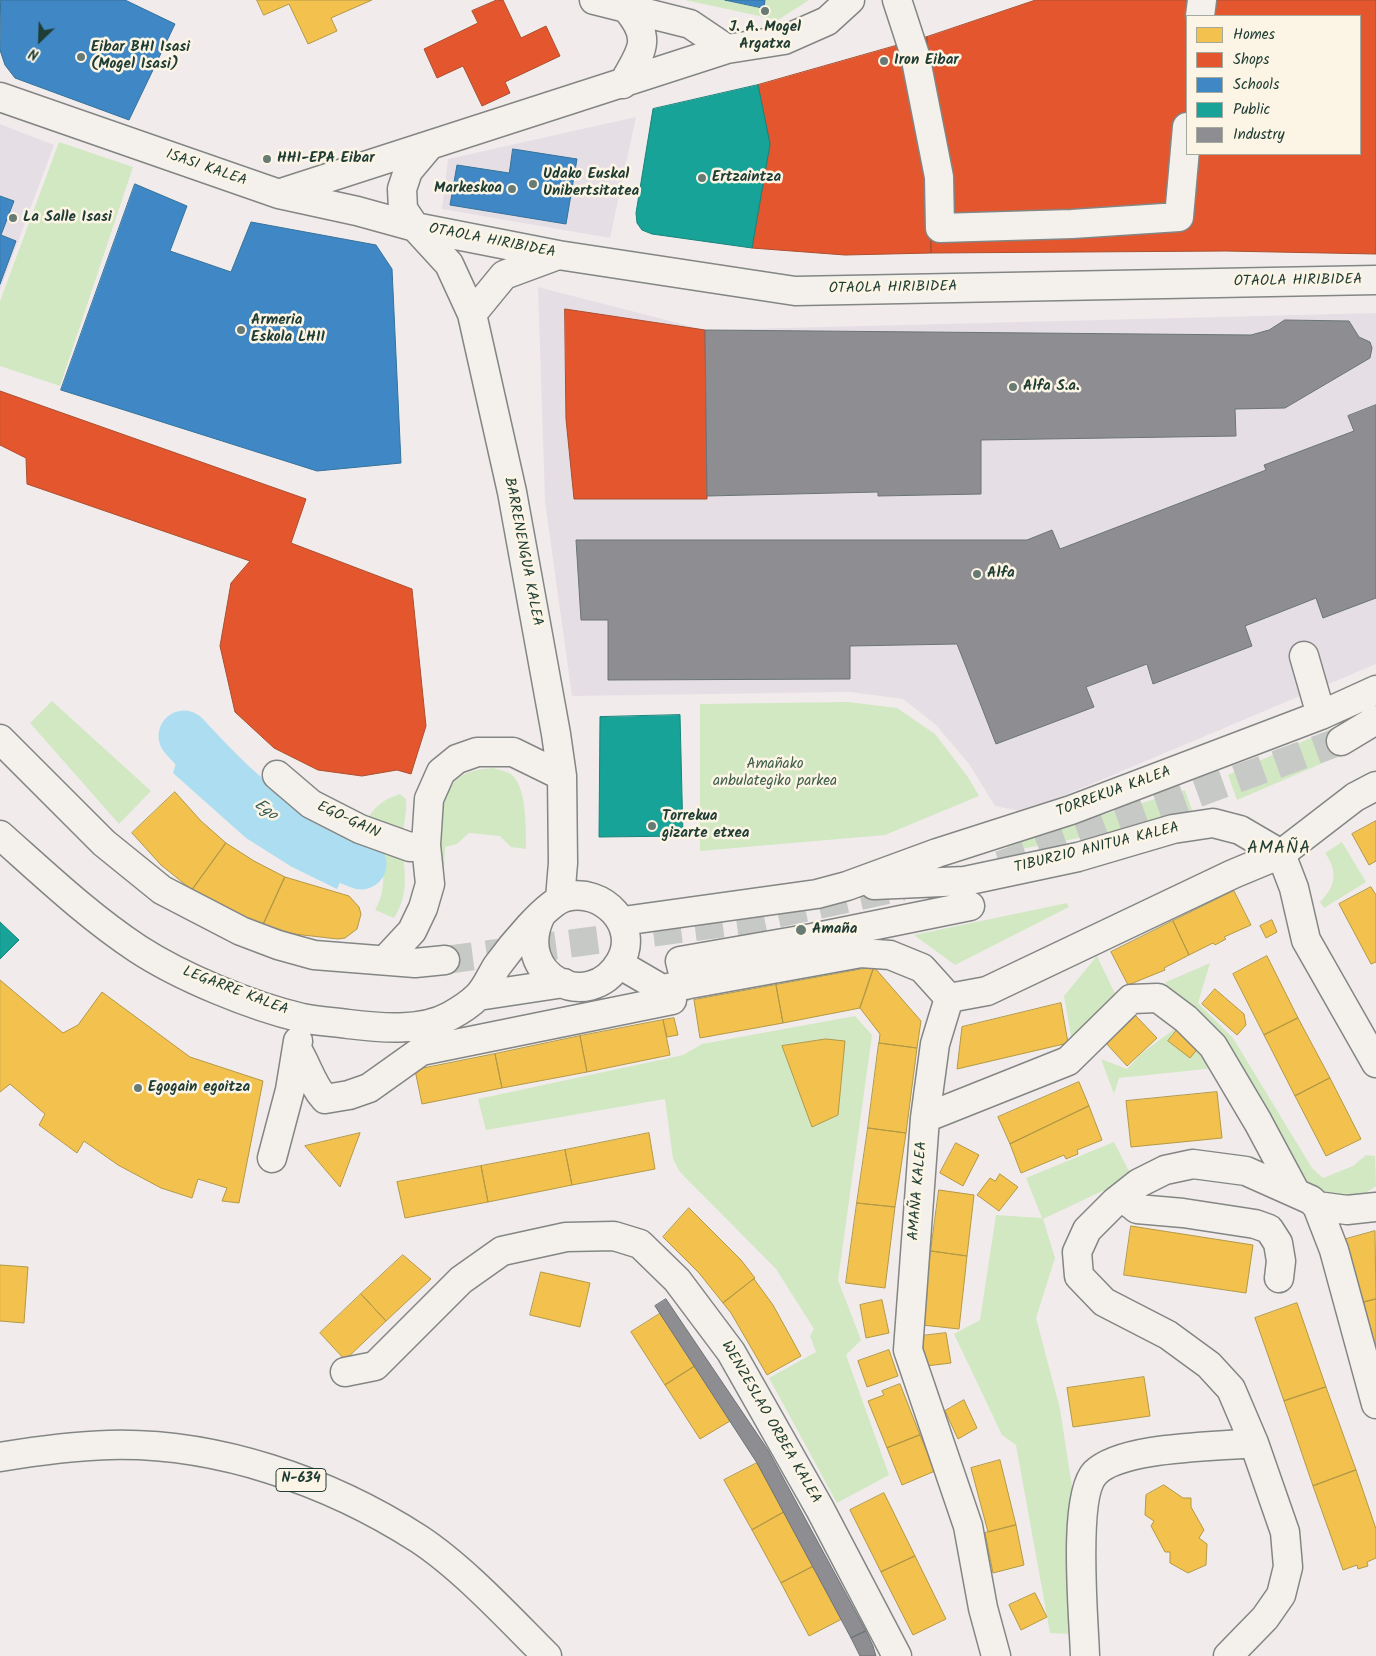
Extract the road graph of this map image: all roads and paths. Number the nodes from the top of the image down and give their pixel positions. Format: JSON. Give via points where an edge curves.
{"nodes":[{"id":1,"x":594,"y":0,"type":"edge"},
{"id":2,"x":850,"y":0,"type":"edge"},
{"id":3,"x":1202,"y":0,"type":"edge"},
{"id":4,"x":627,"y":9,"type":"junction"},
{"id":5,"x":901,"y":10,"type":"edge"},
{"id":6,"x":1200,"y":15,"type":"edge"},
{"id":7,"x":727,"y":48,"type":"junction"},
{"id":8,"x":623,"y":84,"type":"junction"},
{"id":9,"x":0,"y":97,"type":"edge"},
{"id":10,"x":1186,"y":138,"type":"edge"},
{"id":11,"x":428,"y":146,"type":"junction"},
{"id":12,"x":279,"y":194,"type":"junction"},
{"id":13,"x":415,"y":227,"type":"junction"},
{"id":14,"x":558,"y":256,"type":"junction"},
{"id":15,"x":1376,"y":280,"type":"edge"},
{"id":16,"x":472,"y":314,"type":"junction"},
{"id":17,"x":1304,"y":656,"type":"dead end"},
{"id":18,"x":1376,"y":690,"type":"edge"},
{"id":19,"x":1321,"y":715,"type":"junction"},
{"id":20,"x":1376,"y":720,"type":"edge"},
{"id":21,"x":0,"y":739,"type":"edge"},
{"id":22,"x":1341,"y":742,"type":"tunnel mouth"},
{"id":23,"x":277,"y":775,"type":"dead end"},
{"id":24,"x":562,"y":776,"type":"junction"},
{"id":25,"x":1376,"y":786,"type":"edge"},
{"id":26,"x":0,"y":835,"type":"edge"},
{"id":27,"x":418,"y":846,"type":"junction"},
{"id":28,"x":1280,"y":854,"type":"junction"},
{"id":29,"x":847,"y":886,"type":"junction"},
{"id":30,"x":970,"y":906,"type":"dead end"},
{"id":31,"x":550,"y":907,"type":"junction"},
{"id":32,"x":622,"y":921,"type":"junction"},
{"id":33,"x":386,"y":959,"type":"junction"},
{"id":34,"x":445,"y":960,"type":"tunnel mouth"},
{"id":35,"x":619,"y":964,"type":"junction"},
{"id":36,"x":564,"y":983,"type":"junction"},
{"id":37,"x":679,"y":992,"type":"junction"},
{"id":38,"x":478,"y":996,"type":"junction"},
{"id":39,"x":949,"y":998,"type":"junction"},
{"id":40,"x":302,"y":1018,"type":"junction"},
{"id":41,"x":297,"y":1049,"type":"junction"},
{"id":42,"x":1376,"y":1063,"type":"edge"},
{"id":43,"x":925,"y":1118,"type":"junction"},
{"id":44,"x":272,"y":1158,"type":"dead end"},
{"id":45,"x":1122,"y":1197,"type":"junction"},
{"id":46,"x":1306,"y":1200,"type":"junction"},
{"id":47,"x":1376,"y":1207,"type":"edge"},
{"id":48,"x":1279,"y":1278,"type":"dead end"},
{"id":49,"x":345,"y":1372,"type":"dead end"},
{"id":50,"x":1376,"y":1404,"type":"edge"},
{"id":51,"x":1254,"y":1443,"type":"junction"},
{"id":52,"x":0,"y":1457,"type":"edge"},
{"id":53,"x":547,"y":1656,"type":"edge"},
{"id":54,"x":897,"y":1656,"type":"edge"},
{"id":55,"x":996,"y":1656,"type":"edge"},
{"id":56,"x":1085,"y":1656,"type":"edge"},
{"id":57,"x":1228,"y":1656,"type":"edge"}],
"edges":[{"from":1,"to":4,"type":"main road"},
{"from":2,"to":7,"type":"main road","via":[[827,21],[784,40]]},
{"from":3,"to":6,"type":"main road"},
{"from":4,"to":7,"type":"main road","via":[[690,24]]},
{"from":4,"to":8,"type":"main road","via":[[640,24],[643,45]]},
{"from":5,"to":10,"type":"main road","via":[[913,49],[939,177],[940,228],[1179,217]]},
{"from":7,"to":8,"type":"main road"},
{"from":8,"to":11,"type":"main road"},
{"from":9,"to":12,"type":"main road","name":"ISASI KALEA"},
{"from":11,"to":12,"type":"main road"},
{"from":11,"to":13,"type":"main road","name":"BARRENENGUA KALEA","via":[[408,172],[402,189],[403,209]]},
{"from":12,"to":13,"type":"main road","name":"ISASI KALEA"},
{"from":13,"to":14,"type":"main road","name":"OTAOLA HIRIBIDEA"},
{"from":13,"to":16,"type":"main road","name":"BARRENENGUA KALEA","via":[[449,264]]},
{"from":14,"to":15,"type":"main road","name":"OTAOLA HIRIBIDEA","via":[[795,291]]},
{"from":14,"to":16,"type":"main road","via":[[504,275]]},
{"from":16,"to":24,"type":"main road","name":"BARRENENGUA KALEA","via":[[512,492]]},
{"from":17,"to":19,"type":"main road"},
{"from":18,"to":19,"type":"main road","name":"TORREKUA KALEA"},
{"from":19,"to":29,"type":"main road","name":"TORREKUA KALEA","via":[[1071,810],[936,853]]},
{"from":20,"to":22,"type":"main road"},
{"from":21,"to":33,"type":"main road","via":[[104,843],[162,890],[241,931],[278,945],[314,954]]},
{"from":23,"to":27,"type":"main road","name":"EGO-GAIN","via":[[312,804],[360,829]]},
{"from":24,"to":27,"type":"main road","via":[[513,752],[477,752],[457,759],[441,772],[429,799]]},
{"from":24,"to":31,"type":"main road","name":"BARRENENGUA KALEA","via":[[563,863]]},
{"from":25,"to":28,"type":"main road"},
{"from":26,"to":40,"type":"main road","name":"LEGARRE KALEA","via":[[78,903],[138,949],[194,979]]},
{"from":27,"to":33,"type":"main road","via":[[430,884],[423,908],[412,918]]},
{"from":28,"to":29,"type":"main road","name":"TIBURZIO ANITUA KALEA","via":[[1240,830],[1213,823],[1173,829],[1078,857],[965,881]]},
{"from":28,"to":39,"type":"main road","via":[[987,991]]},
{"from":28,"to":42,"type":"main road","via":[[1294,888],[1306,940]]},
{"from":29,"to":32,"type":"main road","via":[[817,894]]},
{"from":30,"to":37,"type":"main road","via":[[680,961]]},
{"from":31,"to":32,"type":"main road","via":[[578,894],[592,896],[605,902]]},
{"from":31,"to":36,"type":"main road","via":[[534,928],[533,942],[543,969]]},
{"from":31,"to":38,"type":"main road","via":[[498,965]]},
{"from":32,"to":35,"type":"main road","via":[[625,944]]},
{"from":33,"to":34,"type":"main road","via":[[415,963]]},
{"from":35,"to":36,"type":"main road","via":[[601,982],[585,987]]},
{"from":35,"to":37,"type":"main road","via":[[662,990]]},
{"from":36,"to":38,"type":"main road"},
{"from":37,"to":39,"type":"main road","via":[[861,953],[890,955],[922,968]]},
{"from":37,"to":41,"type":"main road","via":[[421,1051],[369,1088],[325,1099]]},
{"from":38,"to":40,"type":"main road","name":"LEGARRE KALEA","via":[[448,1017],[416,1026],[371,1027]]},
{"from":39,"to":43,"type":"main road","name":"AMAÑA KALEA","via":[[935,1044]]},
{"from":40,"to":41,"type":"main road"},
{"from":41,"to":44,"type":"main road"},
{"from":43,"to":46,"type":"main road","via":[[1068,1061],[1132,999],[1158,998],[1186,1019],[1213,1046]]},
{"from":43,"to":55,"type":"main road","name":"AMAÑA KALEA","via":[[908,1350],[968,1526],[983,1608]]},
{"from":45,"to":46,"type":"main road","via":[[1139,1183],[1165,1170],[1193,1164],[1246,1171]]},
{"from":45,"to":48,"type":"main road","via":[[1137,1209],[1183,1213],[1269,1229],[1278,1242]]},
{"from":45,"to":51,"type":"main road","via":[[1087,1230],[1077,1252],[1079,1276],[1104,1302],[1168,1336],[1209,1365],[1231,1389]]},
{"from":46,"to":47,"type":"main road","via":[[1347,1210]]},
{"from":46,"to":50,"type":"main road","via":[[1334,1250]]},
{"from":49,"to":54,"type":"main road","name":"WENZESLAO ORBEA KALEA","via":[[375,1366],[461,1280],[502,1251],[566,1237],[614,1236],[640,1244],[677,1280],[731,1352],[820,1509]]},
{"from":51,"to":56,"type":"main road","via":[[1160,1449],[1116,1460],[1095,1473],[1083,1498],[1081,1568]]},
{"from":51,"to":57,"type":"main road","via":[[1285,1532],[1288,1567],[1276,1603]]},
{"from":52,"to":53,"type":"main road","number":"N-634","via":[[54,1448],[110,1445],[160,1448],[211,1455],[305,1482],[361,1505],[420,1540],[467,1578]]}]}
